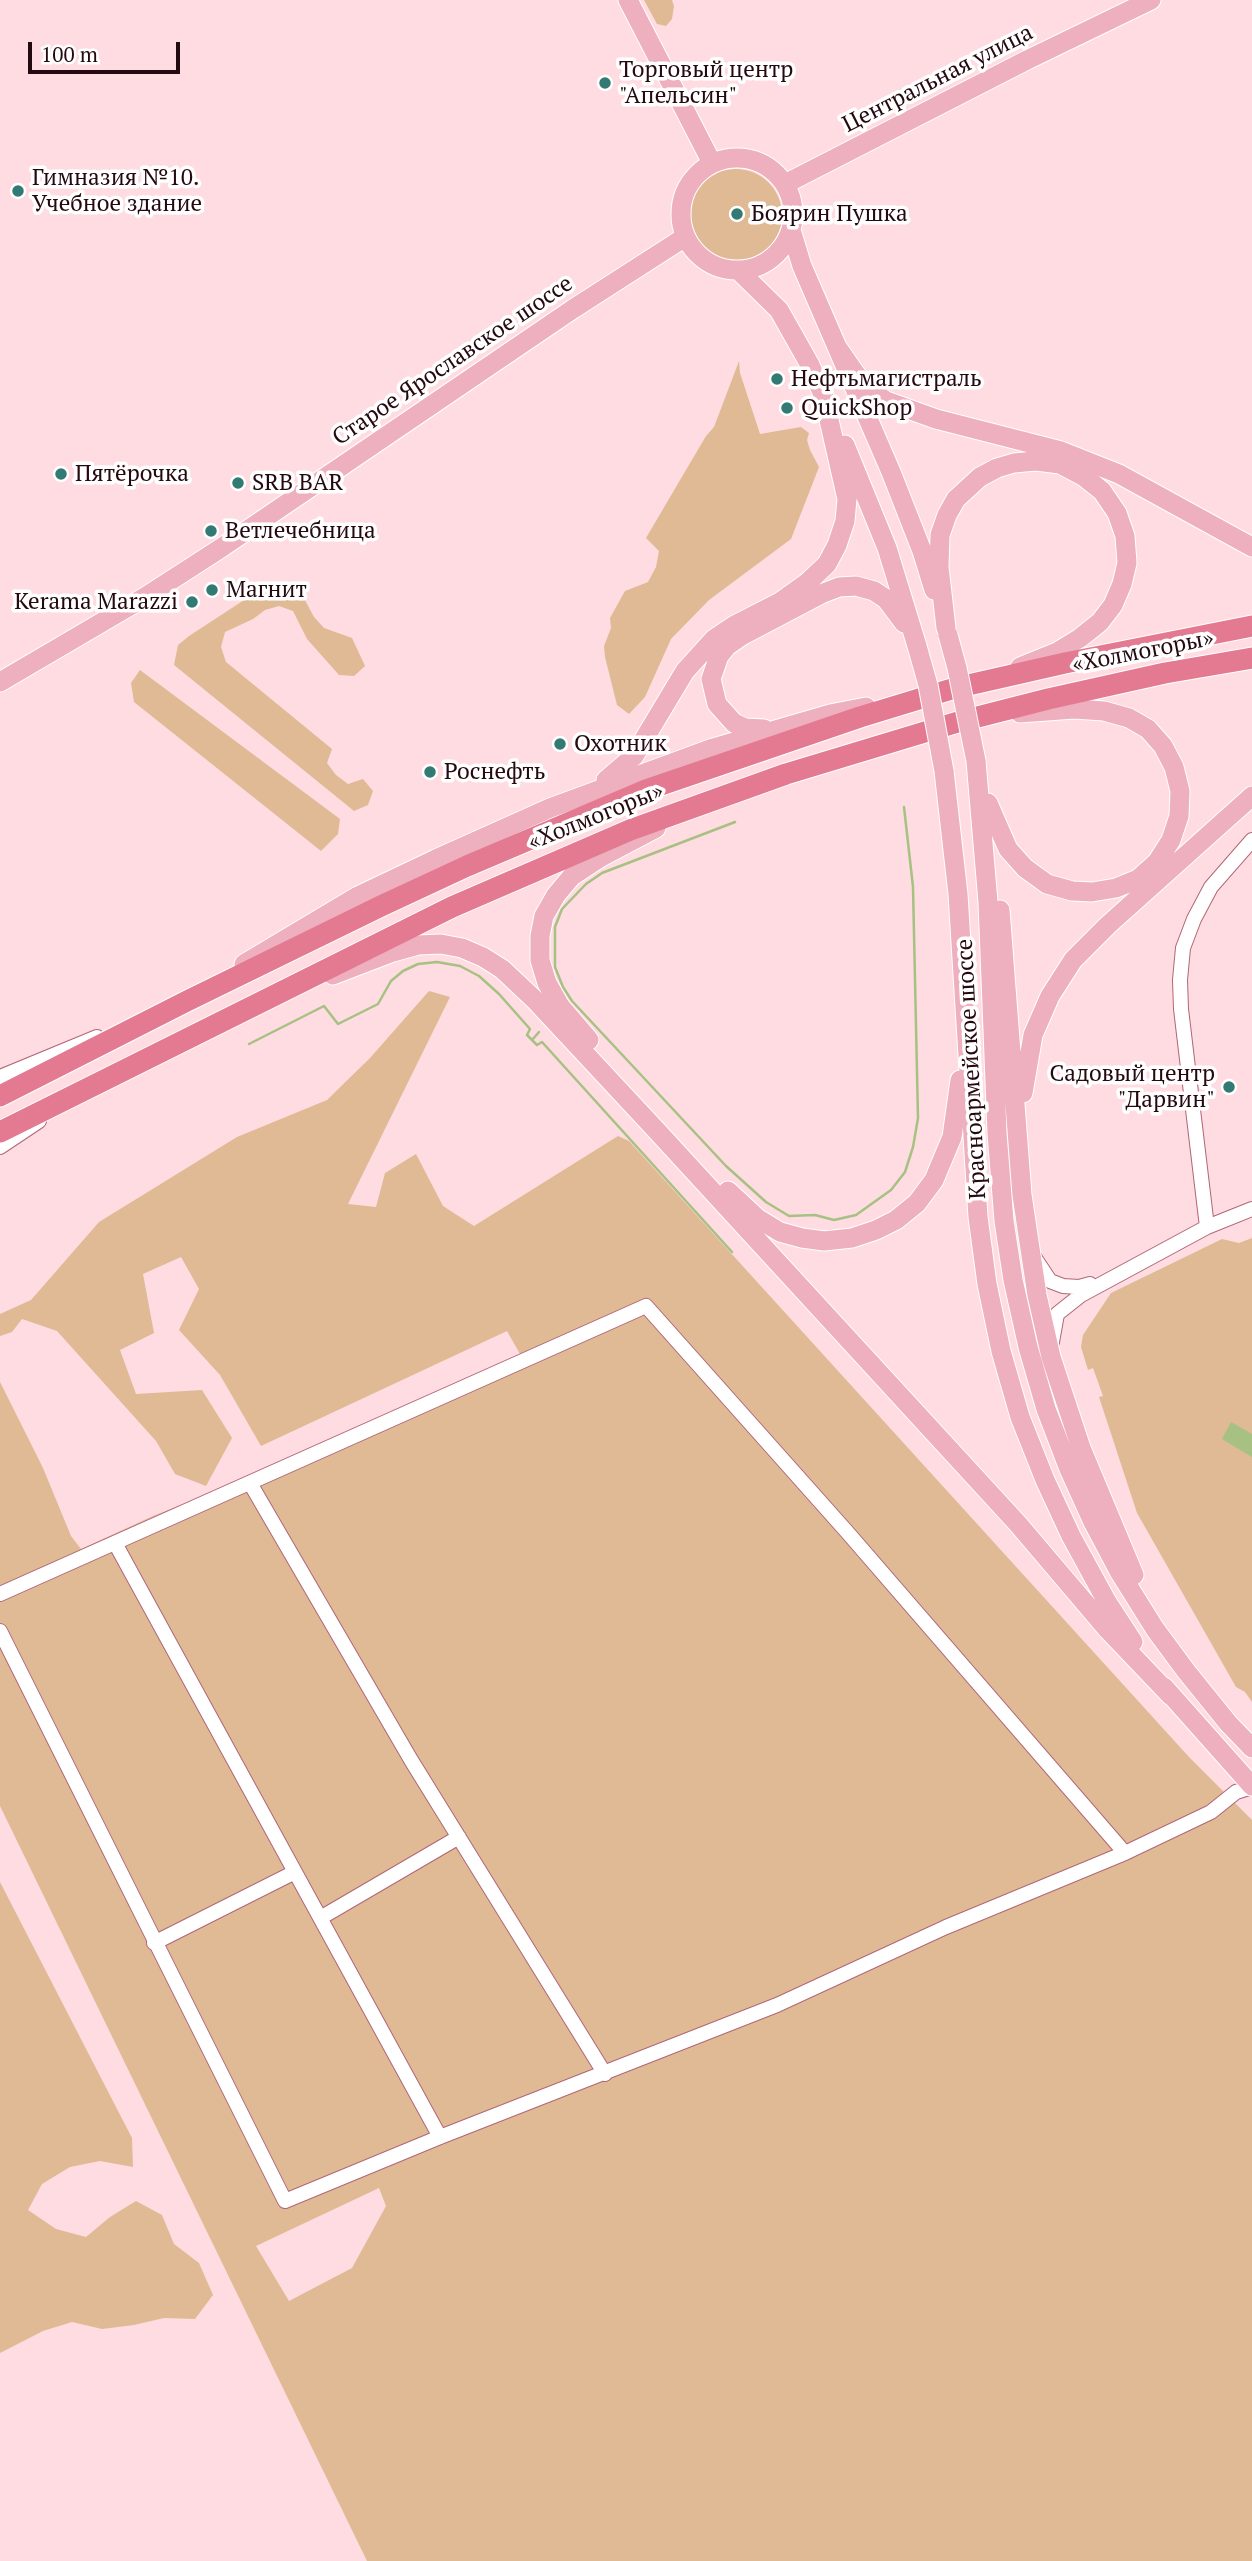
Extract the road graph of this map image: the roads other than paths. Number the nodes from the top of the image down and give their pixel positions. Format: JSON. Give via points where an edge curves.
{"nodes":[{"id":1,"x":628,"y":0,"type":"edge"},
{"id":2,"x":1151,"y":0,"type":"edge"},
{"id":3,"x":712,"y":163,"type":"junction"},
{"id":4,"x":785,"y":184,"type":"junction"},
{"id":5,"x":791,"y":230,"type":"junction"},
{"id":6,"x":685,"y":237,"type":"junction"},
{"id":7,"x":738,"y":270,"type":"junction"},
{"id":8,"x":837,"y":347,"type":"junction"},
{"id":9,"x":824,"y":398,"type":"junction"},
{"id":10,"x":1252,"y":547,"type":"edge"},
{"id":11,"x":1252,"y":626,"type":"edge"},
{"id":12,"x":947,"y":632,"type":"junction"},
{"id":13,"x":917,"y":646,"type":"junction"},
{"id":14,"x":1252,"y":658,"type":"edge"},
{"id":15,"x":0,"y":682,"type":"edge"},
{"id":16,"x":949,"y":690,"type":"junction"},
{"id":17,"x":958,"y":722,"type":"junction"},
{"id":18,"x":786,"y":727,"type":"junction"},
{"id":19,"x":977,"y":765,"type":"junction"},
{"id":20,"x":1252,"y":796,"type":"edge"},
{"id":21,"x":575,"y":799,"type":"junction"},
{"id":22,"x":709,"y":801,"type":"junction"},
{"id":23,"x":982,"y":816,"type":"junction"},
{"id":24,"x":1252,"y":840,"type":"edge"},
{"id":25,"x":964,"y":984,"type":"junction"},
{"id":26,"x":187,"y":1001,"type":"junction"},
{"id":27,"x":250,"y":1007,"type":"junction"},
{"id":28,"x":164,"y":1013,"type":"junction"},
{"id":29,"x":0,"y":1077,"type":"edge"},
{"id":30,"x":0,"y":1096,"type":"edge"},
{"id":31,"x":74,"y":1096,"type":"junction"},
{"id":32,"x":0,"y":1132,"type":"edge"},
{"id":33,"x":0,"y":1147,"type":"edge"},
{"id":34,"x":1020,"y":1160,"type":"junction"},
{"id":35,"x":1252,"y":1209,"type":"edge"},
{"id":36,"x":1207,"y":1227,"type":"junction"},
{"id":37,"x":1027,"y":1237,"type":"junction"},
{"id":38,"x":1105,"y":1280,"type":"junction"},
{"id":39,"x":1051,"y":1357,"type":"junction"},
{"id":40,"x":250,"y":1483,"type":"junction"},
{"id":41,"x":115,"y":1543,"type":"junction"},
{"id":42,"x":0,"y":1594,"type":"edge"},
{"id":43,"x":0,"y":1631,"type":"edge"},
{"id":44,"x":1186,"y":1671,"type":"junction"},
{"id":45,"x":1171,"y":1696,"type":"junction"},
{"id":46,"x":1252,"y":1748,"type":"edge"},
{"id":47,"x":1252,"y":1786,"type":"edge"},
{"id":48,"x":459,"y":1837,"type":"junction"},
{"id":49,"x":1125,"y":1853,"type":"junction"},
{"id":50,"x":295,"y":1872,"type":"junction"},
{"id":51,"x":322,"y":1917,"type":"junction"},
{"id":52,"x":154,"y":1943,"type":"junction"},
{"id":53,"x":605,"y":2074,"type":"junction"},
{"id":54,"x":440,"y":2137,"type":"junction"}],
"edges":[{"from":1,"to":3,"type":"main road"},
{"from":2,"to":4,"type":"main road","name":"Центральная улица"},
{"from":3,"to":4,"type":"main road","via":[[745,158],[768,167]]},
{"from":3,"to":6,"type":"main road","via":[[695,176],[683,195],[680,216]]},
{"from":4,"to":5,"type":"main road","via":[[791,199]]},
{"from":5,"to":7,"type":"main road","via":[[771,259]]},
{"from":5,"to":8,"type":"main road"},
{"from":6,"to":7,"type":"main road","via":[[698,255],[717,267]]},
{"from":6,"to":15,"type":"main road","name":"Старое Ярославское шоссе","via":[[190,568]]},
{"from":7,"to":9,"type":"main road","via":[[779,310]]},
{"from":8,"to":10,"type":"main road","via":[[862,381],[886,401],[936,419],[1061,451],[1107,469]]},
{"from":8,"to":12,"type":"main road","name":"Красноармейское шоссе","via":[[917,540]]},
{"from":9,"to":13,"type":"main road","name":"Красноармейское шоссе","via":[[887,548]]},
{"from":9,"to":21,"type":"main road","via":[[847,499],[845,521],[827,564],[780,603],[714,639],[685,671],[634,756],[621,770]]},
{"from":11,"to":16,"type":"highway","name":"«Холмогоры»"},
{"from":12,"to":16,"type":"main road","via":[[940,535],[951,507],[968,486],[997,468],[1036,461],[1060,464],[1102,491],[1125,536],[1127,563],[1122,584],[1100,622],[1057,652]]},
{"from":12,"to":19,"type":"main road","name":"Красноармейское шоссе","bridge":true},
{"from":13,"to":18,"type":"main road","via":[[886,598],[856,586],[821,594],[743,635],[727,646],[715,666],[711,679],[717,704],[745,728]]},
{"from":13,"to":25,"type":"main road","name":"Красноармейское шоссе","bridge":true,"via":[[954,839]]},
{"from":14,"to":17,"type":"highway","name":"«Холмогоры»","via":[[1139,679]]},
{"from":16,"to":18,"type":"main road"},
{"from":16,"to":26,"type":"highway","name":"«Холмогоры»","via":[[646,790],[467,866]]},
{"from":17,"to":19,"type":"main road","via":[[1074,709],[1129,718],[1148,729],[1174,767],[1180,791],[1179,816],[1157,862],[1138,879],[1116,888],[1072,891],[1047,884],[1008,849],[991,814]]},
{"from":17,"to":22,"type":"highway","name":"«Холмогоры»"},
{"from":18,"to":21,"type":"main road","via":[[713,748]]},
{"from":19,"to":23,"type":"main road","name":"Красноармейское шоссе"},
{"from":20,"to":34,"type":"main road","via":[[1073,960],[1050,996],[1033,1035],[1024,1077]]},
{"from":21,"to":26,"type":"main road","via":[[358,896]]},
{"from":22,"to":25,"type":"main road","via":[[572,876],[544,916],[540,961],[560,1006],[581,1032],[757,1218],[780,1232],[824,1241],[876,1230],[917,1203],[934,1180],[952,1137]]},
{"from":22,"to":27,"type":"highway","name":"«Холмогоры»","via":[[452,907]]},
{"from":23,"to":34,"type":"main road","via":[[1002,920]]},
{"from":23,"to":44,"type":"main road","name":"Красноармейское шоссе","via":[[1004,1221],[1028,1347],[1046,1409],[1093,1522],[1120,1573]]},
{"from":24,"to":36,"type":"street","via":[[1211,887],[1183,948],[1181,1009]]},
{"from":25,"to":45,"type":"main road","name":"Красноармейское шоссе","via":[[978,1217],[1001,1351],[1020,1417],[1089,1569]]},
{"from":26,"to":28,"type":"highway","name":"«Холмогоры»"},
{"from":27,"to":31,"type":"highway","name":"«Холмогоры»"},
{"from":27,"to":45,"type":"main road","via":[[418,945],[462,948],[502,969],[694,1171]]},
{"from":28,"to":29,"type":"street"},
{"from":28,"to":30,"type":"highway","name":"«Холмогоры»"},
{"from":31,"to":32,"type":"highway","name":"«Холмогоры»"},
{"from":31,"to":33,"type":"street"},
{"from":34,"to":37,"type":"main road"},
{"from":35,"to":36,"type":"street"},
{"from":36,"to":38,"type":"street"},
{"from":37,"to":38,"type":"street","via":[[1050,1281],[1079,1287]]},
{"from":37,"to":39,"type":"main road"},
{"from":38,"to":39,"type":"street","via":[[1057,1314]]},
{"from":39,"to":44,"type":"main road","via":[[1115,1533],[1145,1599]]},
{"from":40,"to":41,"type":"street"},
{"from":40,"to":48,"type":"street"},
{"from":40,"to":49,"type":"street","via":[[646,1306]]},
{"from":41,"to":42,"type":"street"},
{"from":41,"to":50,"type":"street"},
{"from":43,"to":52,"type":"street"},
{"from":44,"to":46,"type":"main road","name":"Красноармейское шоссе"},
{"from":45,"to":47,"type":"main road","name":"Красноармейское шоссе"},
{"from":47,"to":49,"type":"street","via":[[1236,1792],[1211,1812]]},
{"from":48,"to":51,"type":"street"},
{"from":48,"to":53,"type":"street"},
{"from":49,"to":53,"type":"street","via":[[946,1927],[778,2005]]},
{"from":50,"to":51,"type":"street"},
{"from":50,"to":52,"type":"street"},
{"from":51,"to":54,"type":"street"},
{"from":52,"to":54,"type":"street","via":[[285,2201]]},
{"from":53,"to":54,"type":"street"}]}
